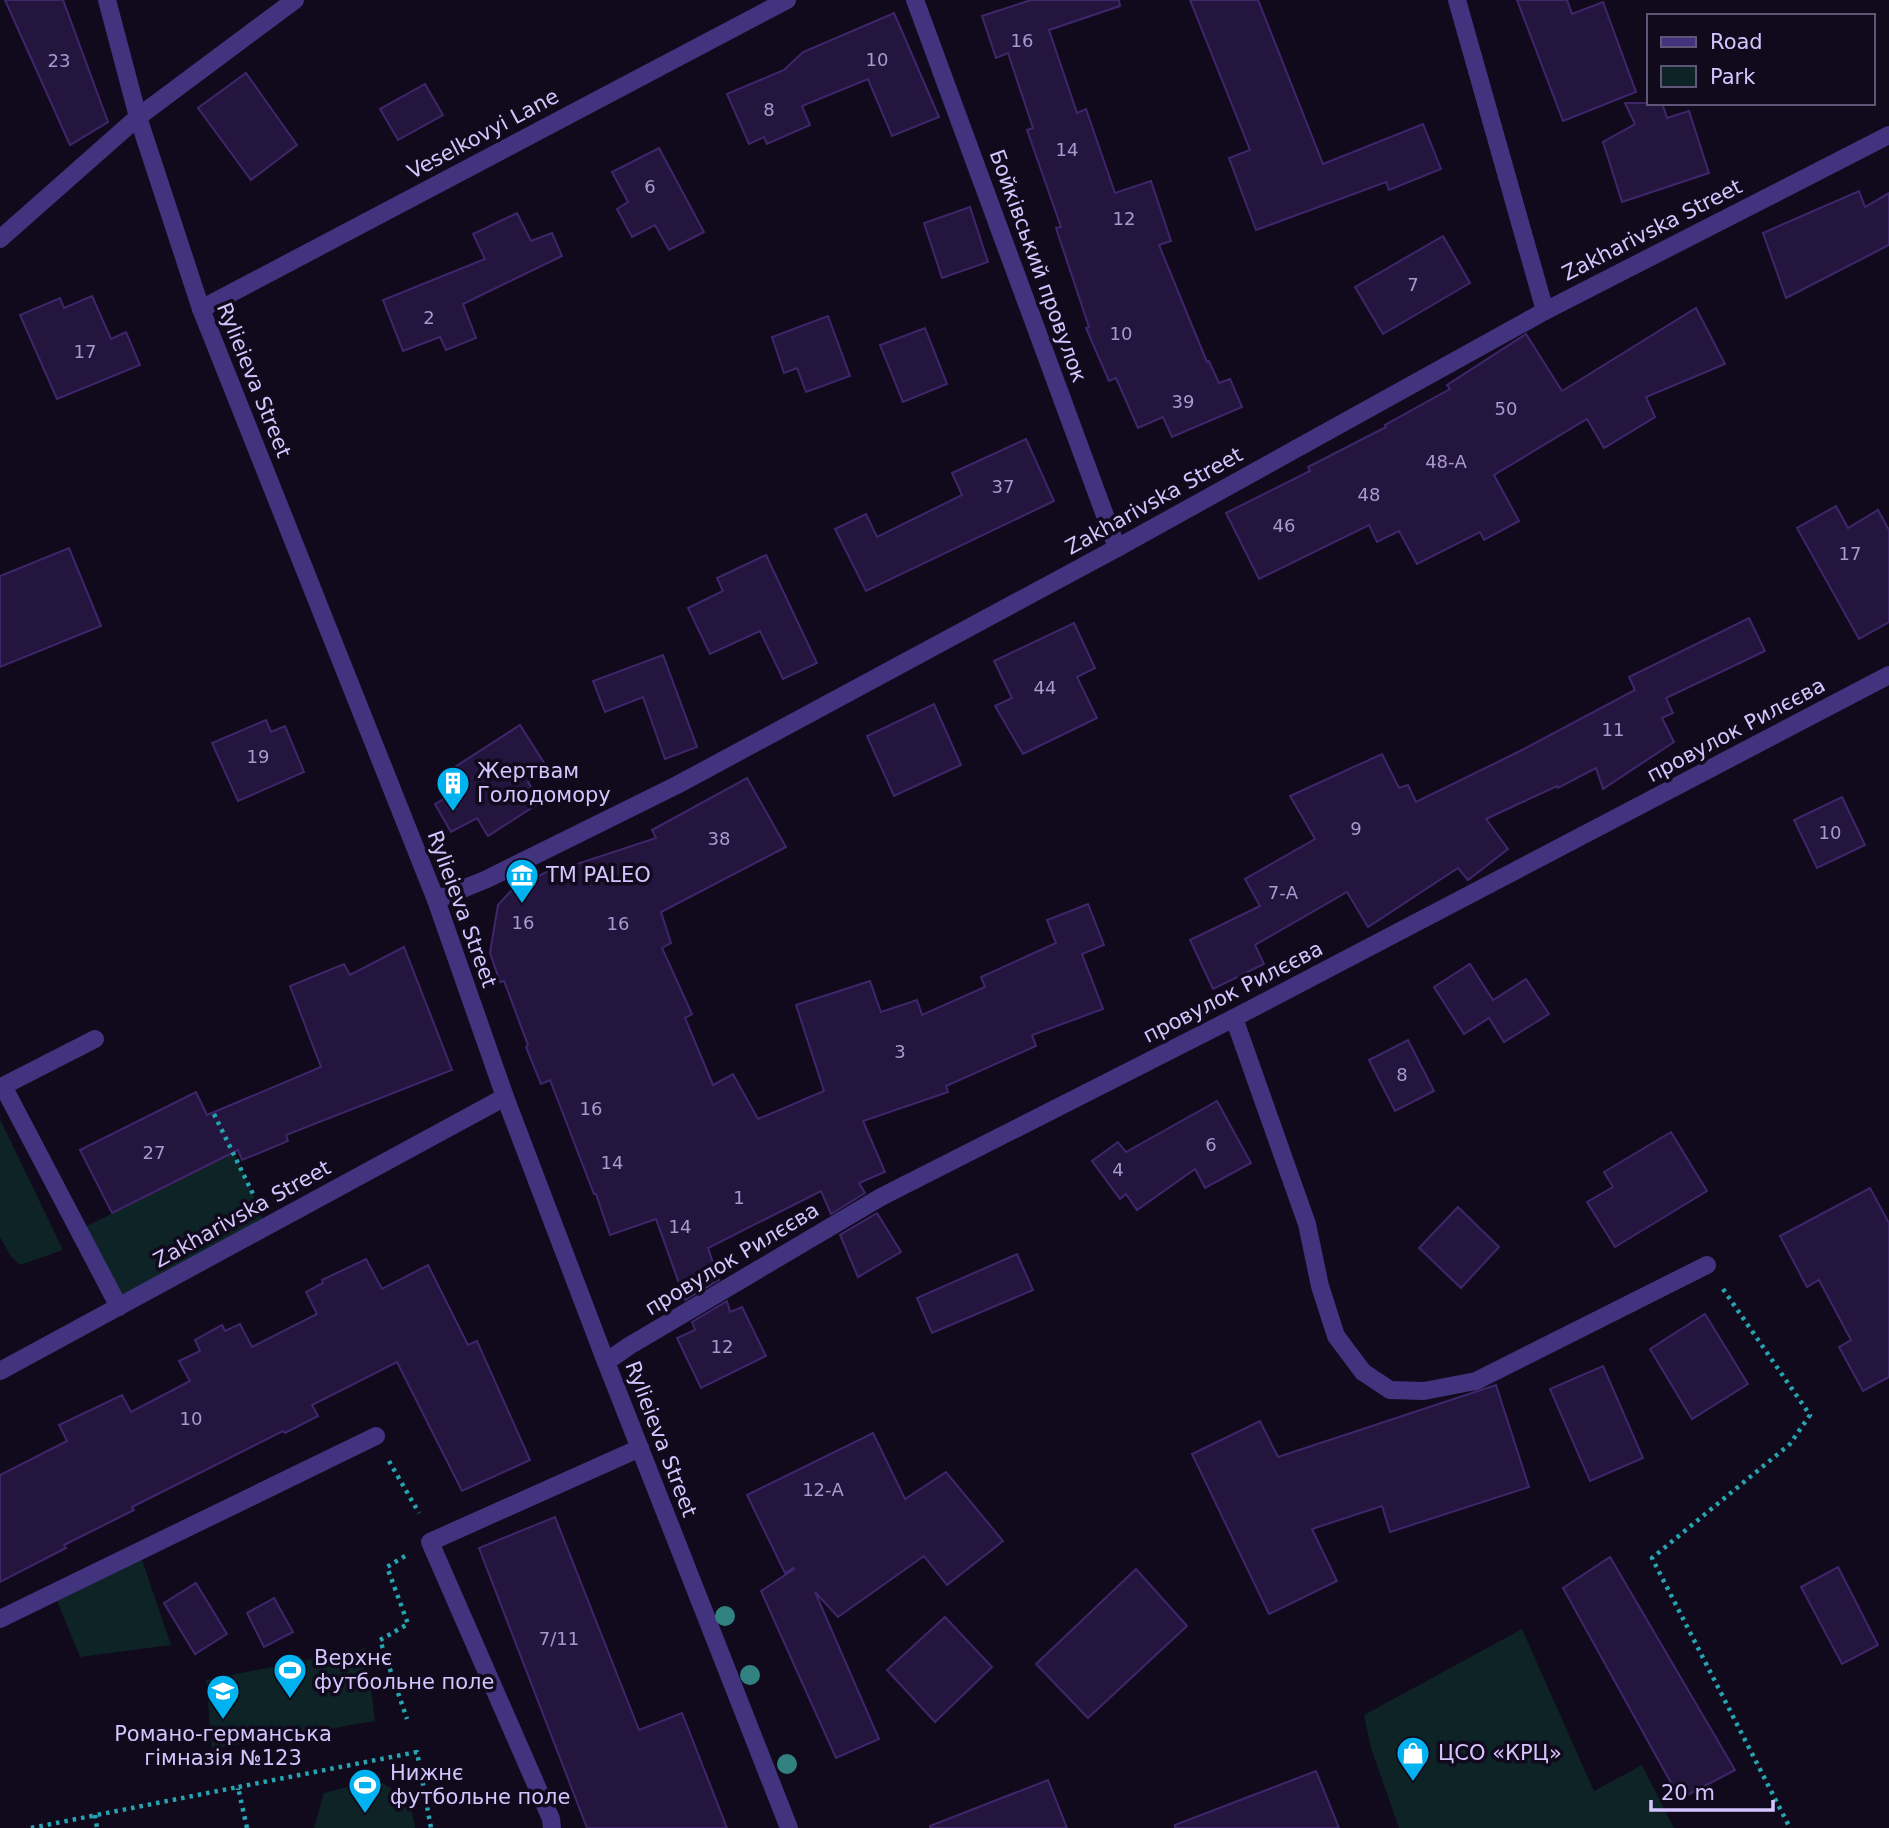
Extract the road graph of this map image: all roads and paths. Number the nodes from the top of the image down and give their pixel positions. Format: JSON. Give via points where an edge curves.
{"nodes":[{"id":1,"x":107,"y":0,"type":"edge"},
{"id":2,"x":295,"y":0,"type":"edge"},
{"id":3,"x":787,"y":0,"type":"edge"},
{"id":4,"x":915,"y":0,"type":"edge"},
{"id":5,"x":1457,"y":0,"type":"edge"},
{"id":6,"x":138,"y":117,"type":"junction"},
{"id":7,"x":1889,"y":135,"type":"edge"},
{"id":8,"x":0,"y":239,"type":"edge"},
{"id":9,"x":201,"y":309,"type":"junction"},
{"id":10,"x":1545,"y":311,"type":"junction"},
{"id":11,"x":1117,"y":548,"type":"junction"},
{"id":12,"x":1889,"y":675,"type":"edge"},
{"id":13,"x":436,"y":900,"type":"junction"},
{"id":14,"x":1234,"y":1018,"type":"junction"},
{"id":15,"x":94,"y":1039,"type":"dead end"},
{"id":16,"x":505,"y":1097,"type":"junction"},
{"id":17,"x":214,"y":1114,"type":"dead end"},
{"id":18,"x":260,"y":1207,"type":"dead end"},
{"id":19,"x":1707,"y":1265,"type":"joint"},
{"id":20,"x":119,"y":1307,"type":"junction"},
{"id":21,"x":606,"y":1362,"type":"junction"},
{"id":22,"x":0,"y":1371,"type":"edge"},
{"id":23,"x":376,"y":1436,"type":"joint"},
{"id":24,"x":640,"y":1448,"type":"junction"},
{"id":25,"x":417,"y":1514,"type":"dead end"},
{"id":26,"x":430,"y":1542,"type":"junction"},
{"id":27,"x":0,"y":1619,"type":"edge"},
{"id":28,"x":407,"y":1719,"type":"dead end"},
{"id":29,"x":238,"y":1787,"type":"junction"},
{"id":30,"x":95,"y":1815,"type":"junction"},
{"id":31,"x":30,"y":1828,"type":"edge"},
{"id":32,"x":97,"y":1828,"type":"edge"},
{"id":33,"x":247,"y":1828,"type":"edge"},
{"id":34,"x":431,"y":1828,"type":"edge"},
{"id":35,"x":552,"y":1828,"type":"edge"},
{"id":36,"x":789,"y":1828,"type":"edge"},
{"id":37,"x":1790,"y":1828,"type":"edge"}],
"edges":[{"from":1,"to":6,"type":"street","name":"Rylieieva Street"},
{"from":2,"to":6,"type":"street"},
{"from":3,"to":9,"type":"street","name":"Veselkovyi Lane"},
{"from":4,"to":11,"type":"street","name":"Бойківський провулок"},
{"from":5,"to":10,"type":"street"},
{"from":6,"to":8,"type":"street"},
{"from":6,"to":9,"type":"street","name":"Rylieieva Street"},
{"from":7,"to":10,"type":"street","name":"Zakharivska Street"},
{"from":9,"to":13,"type":"street","name":"Rylieieva Street"},
{"from":10,"to":11,"type":"street","name":"Zakharivska Street"},
{"from":11,"to":13,"type":"street","name":"Zakharivska Street","via":[[677,785]]},
{"from":12,"to":14,"type":"street","name":"провулок Рилєєва"},
{"from":13,"to":16,"type":"street","name":"Rylieieva Street"},
{"from":14,"to":19,"type":"street","via":[[1307,1224],[1336,1336],[1363,1372],[1390,1390],[1424,1391],[1476,1381]]},
{"from":14,"to":21,"type":"street","name":"провулок Рилєєва","via":[[881,1197]]},
{"from":15,"to":20,"type":"street","via":[[3,1086]]},
{"from":16,"to":20,"type":"street","name":"Zakharivska Street"},
{"from":16,"to":21,"type":"street","name":"Rylieieva Street"},
{"from":17,"to":18,"type":"path"},
{"from":19,"to":37,"type":"path","via":[[1810,1415],[1790,1444],[1651,1558]]},
{"from":20,"to":22,"type":"street","name":"Zakharivska Street"},
{"from":21,"to":24,"type":"street","name":"Rylieieva Street"},
{"from":23,"to":25,"type":"path"},
{"from":23,"to":27,"type":"street"},
{"from":24,"to":26,"type":"street"},
{"from":24,"to":36,"type":"street","name":"Rylieieva Street"},
{"from":26,"to":28,"type":"path","via":[[387,1567],[408,1624],[380,1640]]},
{"from":26,"to":35,"type":"street"},
{"from":29,"to":30,"type":"path"},
{"from":29,"to":33,"type":"path"},
{"from":29,"to":34,"type":"path","via":[[416,1752]]},
{"from":30,"to":31,"type":"path"},
{"from":30,"to":32,"type":"path"}]}
